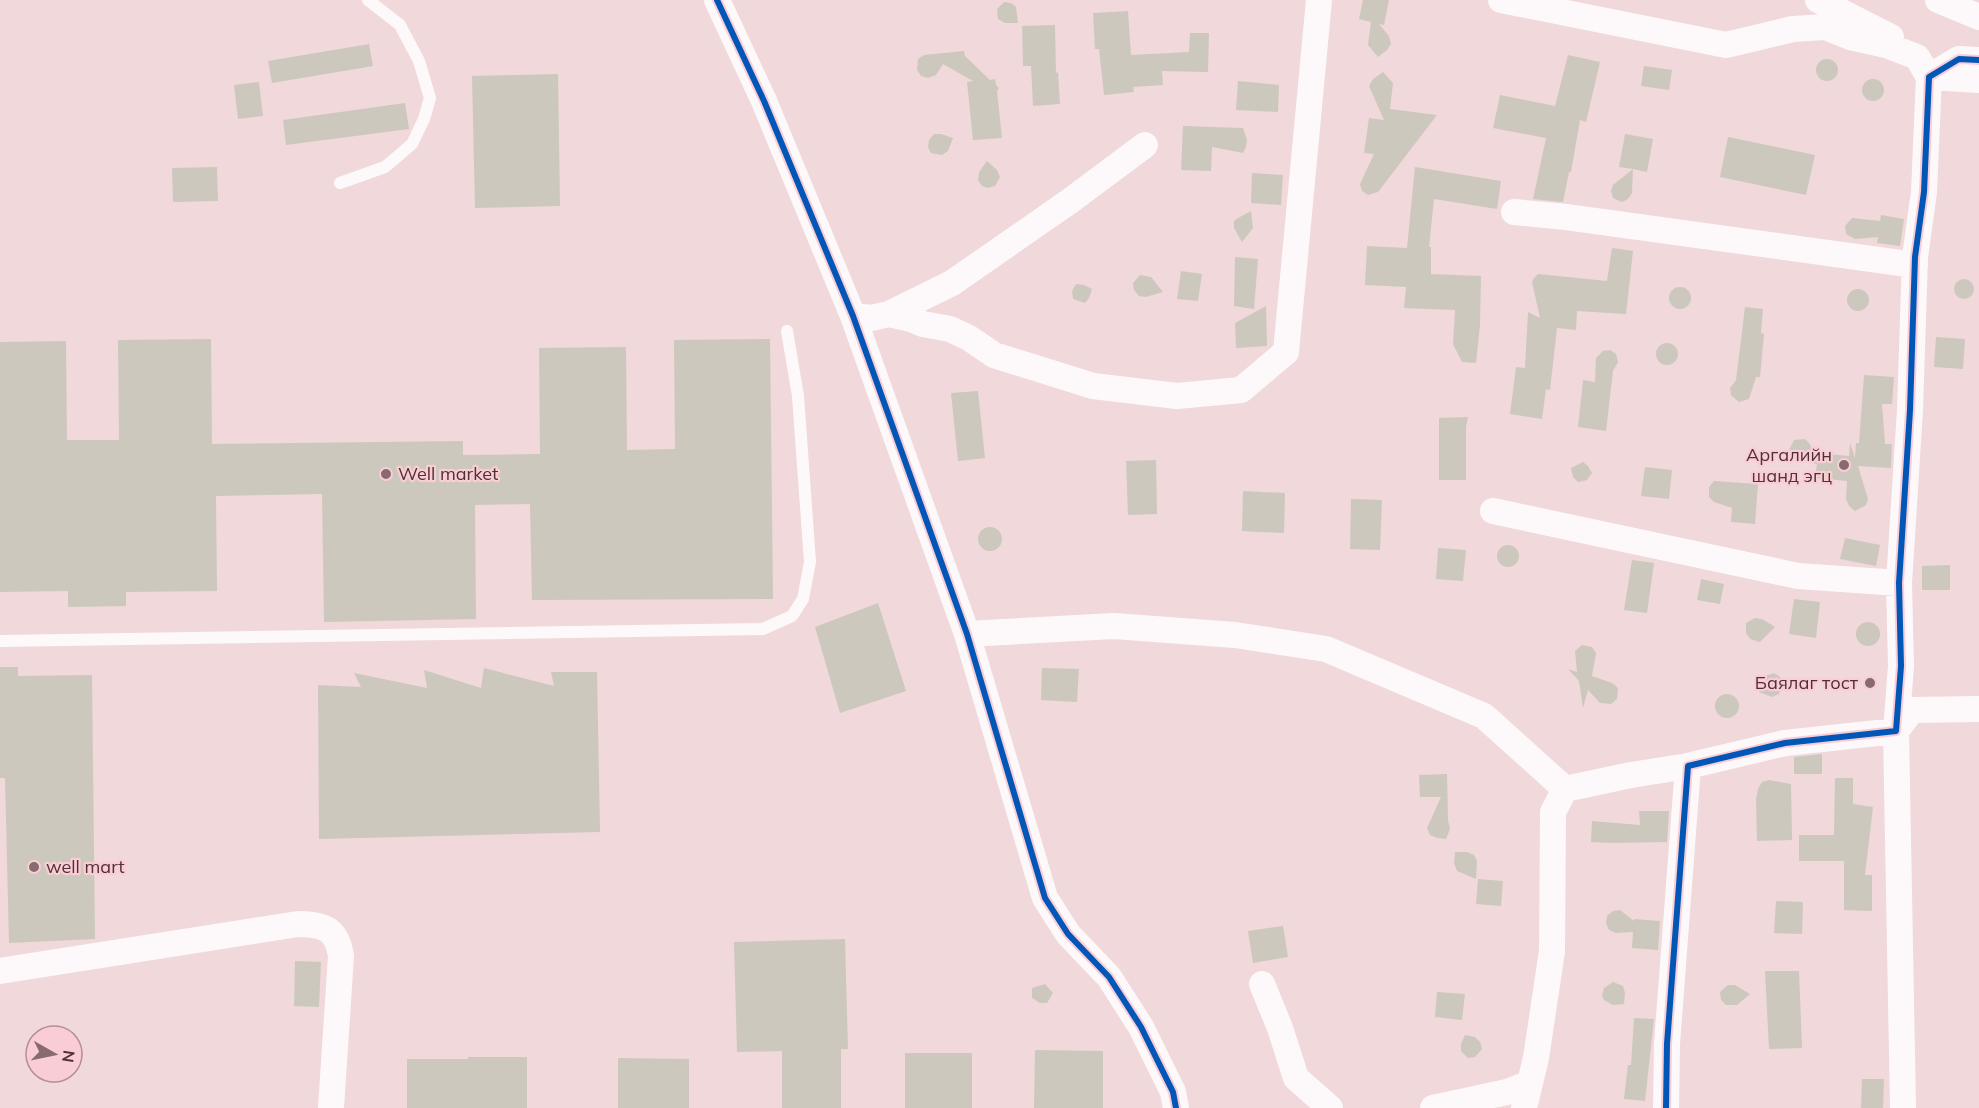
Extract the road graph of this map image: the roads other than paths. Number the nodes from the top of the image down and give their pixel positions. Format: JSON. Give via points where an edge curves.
{"nodes":[{"id":1,"x":368,"y":0,"type":"edge"},
{"id":2,"x":717,"y":0,"type":"edge"},
{"id":3,"x":1319,"y":0,"type":"edge"},
{"id":4,"x":1501,"y":0,"type":"edge"},
{"id":5,"x":1818,"y":0,"type":"edge"},
{"id":6,"x":1938,"y":0,"type":"edge"},
{"id":7,"x":1979,"y":17,"type":"edge"},
{"id":8,"x":1979,"y":60,"type":"edge"},
{"id":9,"x":1923,"y":68,"type":"junction"},
{"id":10,"x":1979,"y":80,"type":"edge"},
{"id":11,"x":1145,"y":145,"type":"dead end"},
{"id":12,"x":340,"y":183,"type":"dead end"},
{"id":13,"x":1514,"y":212,"type":"dead end"},
{"id":14,"x":1915,"y":265,"type":"junction"},
{"id":15,"x":889,"y":314,"type":"junction"},
{"id":16,"x":853,"y":316,"type":"junction"},
{"id":17,"x":787,"y":331,"type":"dead end"},
{"id":18,"x":1493,"y":511,"type":"dead end"},
{"id":19,"x":1899,"y":583,"type":"junction"},
{"id":20,"x":967,"y":634,"type":"junction"},
{"id":21,"x":0,"y":641,"type":"edge"},
{"id":22,"x":1979,"y":709,"type":"edge"},
{"id":23,"x":1896,"y":731,"type":"junction"},
{"id":24,"x":1688,"y":766,"type":"junction"},
{"id":25,"x":1565,"y":789,"type":"junction"},
{"id":26,"x":0,"y":971,"type":"edge"},
{"id":27,"x":1262,"y":984,"type":"dead end"},
{"id":28,"x":1530,"y":1083,"type":"junction"},
{"id":29,"x":331,"y":1108,"type":"edge"},
{"id":30,"x":1176,"y":1108,"type":"edge"},
{"id":31,"x":1330,"y":1108,"type":"edge"},
{"id":32,"x":1433,"y":1108,"type":"edge"},
{"id":33,"x":1524,"y":1108,"type":"edge"},
{"id":34,"x":1666,"y":1108,"type":"edge"},
{"id":35,"x":1903,"y":1108,"type":"edge"}],
"edges":[{"from":1,"to":12,"type":"lane","via":[[400,26],[419,61],[430,98],[412,144],[385,167]]},
{"from":2,"to":16,"type":"street","via":[[765,101]]},
{"from":3,"to":15,"type":"street","via":[[1286,352],[1241,390],[1177,396],[1093,386],[994,355],[950,329]]},
{"from":4,"to":9,"type":"street","via":[[1726,45],[1793,29],[1825,27],[1886,45]]},
{"from":5,"to":9,"type":"street","via":[[1885,33]]},
{"from":6,"to":7,"type":"street"},
{"from":8,"to":9,"type":"street","via":[[1959,58]]},
{"from":9,"to":10,"type":"street"},
{"from":9,"to":14,"type":"street","via":[[1924,192]]},
{"from":11,"to":15,"type":"street","via":[[952,283]]},
{"from":13,"to":14,"type":"street"},
{"from":14,"to":19,"type":"street"},
{"from":15,"to":16,"type":"street"},
{"from":16,"to":20,"type":"street"},
{"from":17,"to":21,"type":"lane","via":[[798,396],[810,562],[803,599],[792,616],[764,629]]},
{"from":18,"to":19,"type":"street","via":[[1798,576]]},
{"from":19,"to":23,"type":"street","via":[[1901,666]]},
{"from":20,"to":25,"type":"street","via":[[1114,626],[1235,635],[1326,649],[1484,716]]},
{"from":20,"to":30,"type":"street","via":[[1045,898],[1068,934],[1108,978],[1141,1027],[1173,1092]]},
{"from":22,"to":23,"type":"street","via":[[1912,710]]},
{"from":23,"to":24,"type":"street","via":[[1785,743]]},
{"from":23,"to":35,"type":"street"},
{"from":24,"to":25,"type":"street"},
{"from":24,"to":34,"type":"street","via":[[1667,1044]]},
{"from":25,"to":28,"type":"street","via":[[1554,812],[1552,951]]},
{"from":26,"to":29,"type":"street","via":[[298,924],[326,928],[340,944],[342,957]]},
{"from":27,"to":31,"type":"street","via":[[1296,1078]]},
{"from":28,"to":32,"type":"street"},
{"from":28,"to":33,"type":"street"}]}
